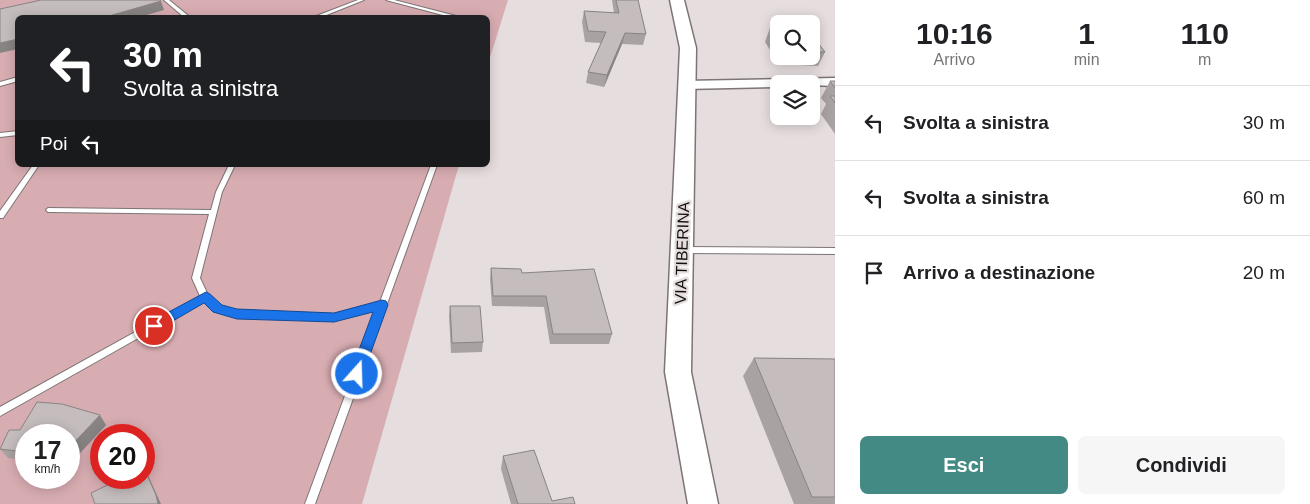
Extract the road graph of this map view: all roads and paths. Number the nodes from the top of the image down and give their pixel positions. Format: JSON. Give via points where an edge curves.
{"nodes":[{"id":1,"x":166,"y":0,"type":"edge"},
{"id":2,"x":362,"y":0,"type":"edge"},
{"id":3,"x":388,"y":0,"type":"edge"},
{"id":4,"x":678,"y":0,"type":"edge"},
{"id":5,"x":185,"y":15,"type":"edge"},
{"id":6,"x":321,"y":15,"type":"edge"},
{"id":7,"x":450,"y":15,"type":"edge"},
{"id":8,"x":15,"y":79,"type":"edge"},
{"id":9,"x":0,"y":82,"type":"edge"},
{"id":10,"x":835,"y":82,"type":"edge"},
{"id":11,"x":685,"y":85,"type":"junction"},
{"id":12,"x":15,"y":134,"type":"edge"},
{"id":13,"x":0,"y":136,"type":"edge"},
{"id":14,"x":35,"y":167,"type":"edge"},
{"id":15,"x":231,"y":167,"type":"edge"},
{"id":16,"x":433,"y":167,"type":"edge"},
{"id":17,"x":50,"y":210,"type":"dead end"},
{"id":18,"x":213,"y":212,"type":"junction"},
{"id":19,"x":0,"y":216,"type":"edge"},
{"id":20,"x":682,"y":250,"type":"junction"},
{"id":21,"x":835,"y":251,"type":"edge"},
{"id":22,"x":206,"y":297,"type":"junction"},
{"id":23,"x":382,"y":305,"type":"junction"},
{"id":24,"x":0,"y":412,"type":"edge"},
{"id":25,"x":310,"y":504,"type":"edge"},
{"id":26,"x":704,"y":504,"type":"edge"}],
"edges":[{"from":1,"to":5,"type":"lane"},
{"from":2,"to":6,"type":"lane"},
{"from":3,"to":7,"type":"lane"},
{"from":4,"to":11,"type":"main road","name":"VIA TIBERINA","via":[[688,48]]},
{"from":8,"to":9,"type":"lane"},
{"from":10,"to":11,"type":"street"},
{"from":11,"to":20,"type":"main road","name":"VIA TIBERINA"},
{"from":12,"to":13,"type":"lane"},
{"from":14,"to":19,"type":"lane"},
{"from":15,"to":18,"type":"lane"},
{"from":16,"to":23,"type":"lane"},
{"from":17,"to":18,"type":"lane"},
{"from":18,"to":22,"type":"lane","via":[[196,278]]},
{"from":20,"to":21,"type":"lane"},
{"from":20,"to":26,"type":"main road","name":"VIA TIBERINA","via":[[678,372]]},
{"from":22,"to":23,"type":"lane","via":[[218,308],[237,314],[334,317]]},
{"from":22,"to":24,"type":"lane"},
{"from":23,"to":25,"type":"lane"}]}
